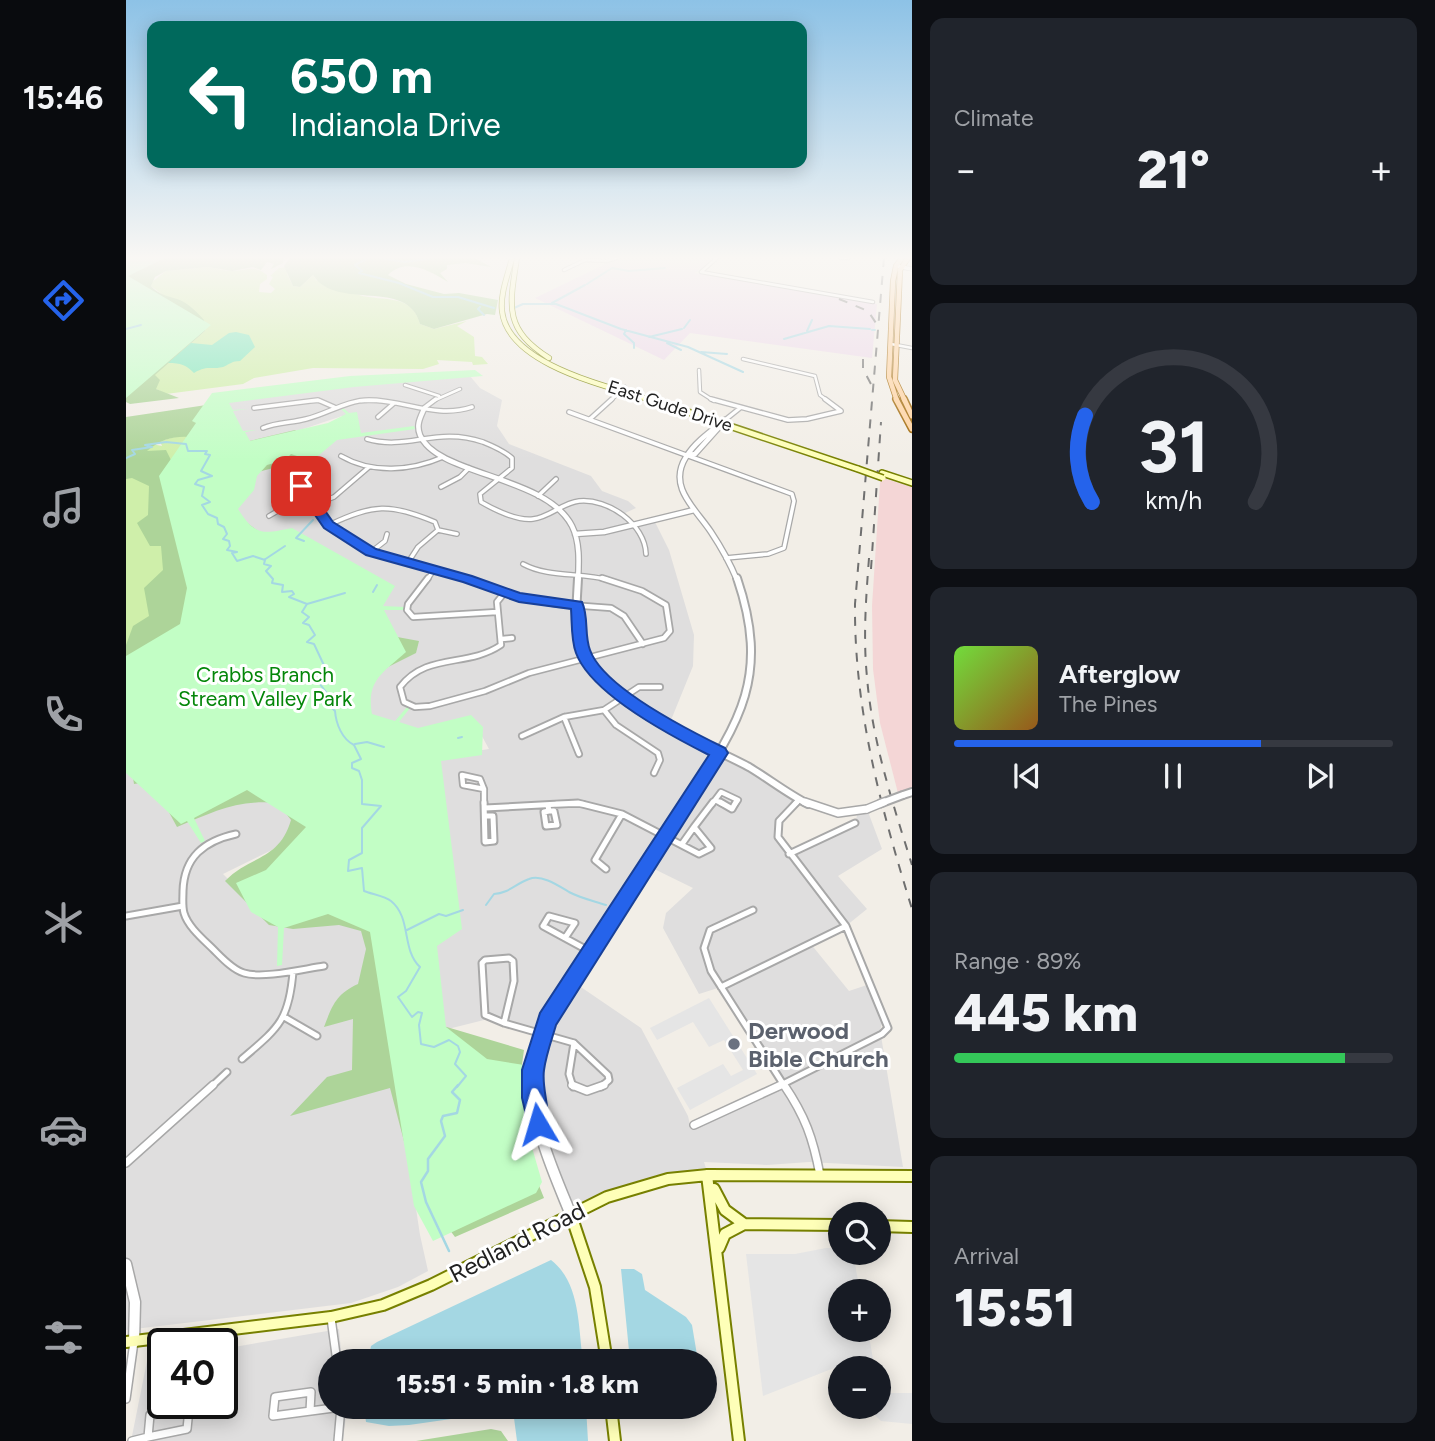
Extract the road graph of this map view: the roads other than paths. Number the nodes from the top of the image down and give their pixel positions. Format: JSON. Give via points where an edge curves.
{"nodes":[{"id":1,"x":509,"y":325,"type":"edge"},
{"id":2,"x":513,"y":325,"type":"edge"},
{"id":3,"x":894,"y":325,"type":"edge"},
{"id":4,"x":516,"y":337,"type":"junction"},
{"id":5,"x":893,"y":345,"type":"junction"},
{"id":6,"x":912,"y":348,"type":"edge"},
{"id":7,"x":743,"y":359,"type":"dead end"},
{"id":8,"x":699,"y":369,"type":"dead end"},
{"id":9,"x":405,"y":385,"type":"dead end"},
{"id":10,"x":460,"y":388,"type":"dead end"},
{"id":11,"x":624,"y":388,"type":"junction"},
{"id":12,"x":440,"y":396,"type":"junction"},
{"id":13,"x":899,"y":398,"type":"junction"},
{"id":14,"x":911,"y":398,"type":"edge"},
{"id":15,"x":394,"y":403,"type":"junction"},
{"id":16,"x":472,"y":407,"type":"dead end"},
{"id":17,"x":254,"y":408,"type":"dead end"},
{"id":18,"x":334,"y":408,"type":"junction"},
{"id":19,"x":740,"y":408,"type":"junction"},
{"id":20,"x":424,"y":409,"type":"junction"},
{"id":21,"x":569,"y":412,"type":"dead end"},
{"id":22,"x":912,"y":416,"type":"edge"},
{"id":23,"x":378,"y":417,"type":"dead end"},
{"id":24,"x":589,"y":420,"type":"junction"},
{"id":25,"x":724,"y":422,"type":"junction"},
{"id":26,"x":263,"y":428,"type":"dead end"},
{"id":27,"x":912,"y":429,"type":"edge"},
{"id":28,"x":423,"y":438,"type":"junction"},
{"id":29,"x":367,"y":439,"type":"dead end"},
{"id":30,"x":690,"y":455,"type":"junction"},
{"id":31,"x":341,"y":456,"type":"dead end"},
{"id":32,"x":443,"y":457,"type":"junction"},
{"id":33,"x":370,"y":466,"type":"junction"},
{"id":34,"x":470,"y":467,"type":"junction"},
{"id":35,"x":286,"y":475,"type":"dead end"},
{"id":36,"x":501,"y":478,"type":"junction"},
{"id":37,"x":556,"y":479,"type":"dead end"},
{"id":38,"x":912,"y":485,"type":"edge"},
{"id":39,"x":441,"y":487,"type":"dead end"},
{"id":40,"x":537,"y":496,"type":"junction"},
{"id":41,"x":310,"y":498,"type":"junction"},
{"id":42,"x":313,"y":505,"type":"junction"},
{"id":43,"x":558,"y":509,"type":"junction"},
{"id":44,"x":695,"y":511,"type":"junction"},
{"id":45,"x":269,"y":516,"type":"dead end"},
{"id":46,"x":328,"y":525,"type":"junction"},
{"id":47,"x":634,"y":525,"type":"junction"},
{"id":48,"x":438,"y":530,"type":"junction"},
{"id":49,"x":387,"y":534,"type":"dead end"},
{"id":50,"x":457,"y":534,"type":"dead end"},
{"id":51,"x":575,"y":534,"type":"junction"},
{"id":52,"x":371,"y":552,"type":"junction"},
{"id":53,"x":646,"y":554,"type":"dead end"},
{"id":54,"x":726,"y":558,"type":"junction"},
{"id":55,"x":407,"y":564,"type":"junction"},
{"id":56,"x":523,"y":565,"type":"dead end"},
{"id":57,"x":434,"y":570,"type":"junction"},
{"id":58,"x":577,"y":574,"type":"junction"},
{"id":59,"x":505,"y":592,"type":"junction"},
{"id":60,"x":577,"y":605,"type":"junction"},
{"id":61,"x":497,"y":612,"type":"junction"},
{"id":62,"x":512,"y":638,"type":"dead end"},
{"id":63,"x":502,"y":639,"type":"junction"},
{"id":64,"x":643,"y":643,"type":"junction"},
{"id":65,"x":587,"y":659,"type":"junction"},
{"id":66,"x":660,"y":687,"type":"dead end"},
{"id":67,"x":623,"y":698,"type":"junction"},
{"id":68,"x":604,"y":710,"type":"junction"},
{"id":69,"x":564,"y":717,"type":"junction"},
{"id":70,"x":522,"y":736,"type":"dead end"},
{"id":71,"x":719,"y":753,"type":"junction"},
{"id":72,"x":579,"y":754,"type":"dead end"},
{"id":73,"x":654,"y":774,"type":"dead end"},
{"id":74,"x":484,"y":789,"type":"dead end"},
{"id":75,"x":912,"y":792,"type":"edge"},
{"id":76,"x":800,"y":799,"type":"junction"},
{"id":77,"x":715,"y":800,"type":"dead end"},
{"id":78,"x":485,"y":808,"type":"junction"},
{"id":79,"x":622,"y":814,"type":"junction"},
{"id":80,"x":485,"y":816,"type":"junction"},
{"id":81,"x":855,"y":823,"type":"dead end"},
{"id":82,"x":694,"y":827,"type":"junction"},
{"id":83,"x":236,"y":834,"type":"dead end"},
{"id":84,"x":665,"y":836,"type":"junction"},
{"id":85,"x":682,"y":844,"type":"junction"},
{"id":86,"x":789,"y":854,"type":"junction"},
{"id":87,"x":606,"y":869,"type":"dead end"},
{"id":88,"x":183,"y":906,"type":"junction"},
{"id":89,"x":753,"y":911,"type":"dead end"},
{"id":90,"x":126,"y":916,"type":"edge"},
{"id":91,"x":846,"y":926,"type":"junction"},
{"id":92,"x":565,"y":938,"type":"junction"},
{"id":93,"x":589,"y":952,"type":"junction"},
{"id":94,"x":324,"y":966,"type":"dead end"},
{"id":95,"x":293,"y":972,"type":"junction"},
{"id":96,"x":721,"y":987,"type":"junction"},
{"id":97,"x":286,"y":1018,"type":"junction"},
{"id":98,"x":504,"y":1023,"type":"junction"},
{"id":99,"x":542,"y":1034,"type":"junction"},
{"id":100,"x":317,"y":1036,"type":"dead end"},
{"id":101,"x":574,"y":1043,"type":"junction"},
{"id":102,"x":242,"y":1059,"type":"dead end"},
{"id":103,"x":227,"y":1072,"type":"dead end"},
{"id":104,"x":785,"y":1083,"type":"junction"},
{"id":105,"x":694,"y":1125,"type":"dead end"},
{"id":106,"x":126,"y":1163,"type":"edge"},
{"id":107,"x":710,"y":1175,"type":"junction"},
{"id":108,"x":820,"y":1175,"type":"junction"},
{"id":109,"x":912,"y":1176,"type":"edge"},
{"id":110,"x":571,"y":1215,"type":"junction"},
{"id":111,"x":744,"y":1224,"type":"junction"},
{"id":112,"x":828,"y":1225,"type":"edge"},
{"id":113,"x":891,"y":1226,"type":"edge"},
{"id":114,"x":912,"y":1227,"type":"edge"},
{"id":115,"x":718,"y":1256,"type":"junction"},
{"id":116,"x":126,"y":1264,"type":"edge"},
{"id":117,"x":331,"y":1317,"type":"junction"},
{"id":118,"x":130,"y":1342,"type":"edge"},
{"id":119,"x":335,"y":1349,"type":"edge"},
{"id":120,"x":606,"y":1349,"type":"edge"},
{"id":121,"x":126,"y":1399,"type":"edge"},
{"id":122,"x":318,"y":1410,"type":"edge"},
{"id":123,"x":310,"y":1411,"type":"junction"},
{"id":124,"x":340,"y":1419,"type":"edge"},
{"id":125,"x":612,"y":1419,"type":"edge"},
{"id":126,"x":148,"y":1438,"type":"junction"},
{"id":127,"x":132,"y":1441,"type":"edge"},
{"id":128,"x":338,"y":1441,"type":"edge"},
{"id":129,"x":615,"y":1441,"type":"edge"},
{"id":130,"x":739,"y":1441,"type":"edge"}],
"edges":[{"from":1,"to":4,"type":"main road"},
{"from":2,"to":4,"type":"main road"},
{"from":3,"to":5,"type":"main road"},
{"from":4,"to":11,"type":"main road","name":"East Gude Drive","via":[[551,364]]},
{"from":5,"to":6,"type":"street"},
{"from":5,"to":13,"type":"main road"},
{"from":7,"to":19,"type":"street","via":[[815,376],[820,395],[841,411],[793,420]]},
{"from":8,"to":19,"type":"street","via":[[698,388],[703,396]]},
{"from":9,"to":12,"type":"street"},
{"from":10,"to":12,"type":"street"},
{"from":11,"to":24,"type":"street"},
{"from":11,"to":25,"type":"main road","name":"East Gude Drive"},
{"from":12,"to":20,"type":"street"},
{"from":13,"to":14,"type":"street"},
{"from":13,"to":22,"type":"main road"},
{"from":13,"to":27,"type":"main road"},
{"from":15,"to":18,"type":"street","via":[[363,401]]},
{"from":15,"to":20,"type":"street"},
{"from":15,"to":23,"type":"street"},
{"from":16,"to":20,"type":"street"},
{"from":17,"to":18,"type":"street","via":[[318,400]]},
{"from":18,"to":26,"type":"street"},
{"from":19,"to":25,"type":"street"},
{"from":20,"to":28,"type":"street","via":[[418,423]]},
{"from":21,"to":24,"type":"street"},
{"from":24,"to":30,"type":"street"},
{"from":25,"to":30,"type":"street"},
{"from":25,"to":38,"type":"main road","name":"East Gude Drive","bridge":true},
{"from":28,"to":29,"type":"street","via":[[397,442]]},
{"from":28,"to":32,"type":"street"},
{"from":28,"to":36,"type":"street","via":[[459,435],[508,453],[514,462]]},
{"from":30,"to":44,"type":"street","via":[[680,469],[679,481]]},
{"from":30,"to":54,"type":"street","via":[[792,494],[784,548]]},
{"from":31,"to":33,"type":"street"},
{"from":32,"to":33,"type":"street","via":[[413,468]]},
{"from":32,"to":34,"type":"street"},
{"from":33,"to":42,"type":"street","via":[[334,497]]},
{"from":34,"to":36,"type":"street"},
{"from":34,"to":39,"type":"street"},
{"from":35,"to":41,"type":"street"},
{"from":36,"to":40,"type":"street"},
{"from":36,"to":43,"type":"street","via":[[480,494],[481,502],[527,519]]},
{"from":37,"to":40,"type":"street"},
{"from":40,"to":43,"type":"street"},
{"from":41,"to":42,"type":"street"},
{"from":41,"to":45,"type":"street"},
{"from":42,"to":46,"type":"street"},
{"from":43,"to":47,"type":"street","via":[[586,501],[623,514]]},
{"from":43,"to":51,"type":"street"},
{"from":44,"to":47,"type":"street"},
{"from":44,"to":54,"type":"street"},
{"from":46,"to":48,"type":"street","via":[[382,505],[431,520]]},
{"from":46,"to":52,"type":"street"},
{"from":47,"to":51,"type":"street"},
{"from":47,"to":53,"type":"street"},
{"from":48,"to":50,"type":"street"},
{"from":48,"to":55,"type":"street"},
{"from":49,"to":52,"type":"street"},
{"from":51,"to":58,"type":"street"},
{"from":52,"to":55,"type":"street"},
{"from":54,"to":71,"type":"street","via":[[747,608],[754,659],[746,701]]},
{"from":55,"to":57,"type":"street"},
{"from":56,"to":58,"type":"street","via":[[540,572]]},
{"from":57,"to":59,"type":"street"},
{"from":57,"to":61,"type":"street","via":[[408,604],[411,615],[429,618]]},
{"from":58,"to":60,"type":"street"},
{"from":58,"to":64,"type":"street","via":[[662,600],[670,631],[664,638]]},
{"from":59,"to":60,"type":"street","via":[[540,602]]},
{"from":59,"to":61,"type":"street","via":[[497,602]]},
{"from":60,"to":64,"type":"street","via":[[616,610]]},
{"from":60,"to":65,"type":"street"},
{"from":61,"to":63,"type":"street"},
{"from":62,"to":63,"type":"street"},
{"from":63,"to":65,"type":"street","via":[[489,654],[438,662],[410,676],[400,687],[401,698],[415,707],[430,706]]},
{"from":64,"to":65,"type":"street"},
{"from":65,"to":67,"type":"street"},
{"from":66,"to":67,"type":"street","via":[[639,687]]},
{"from":67,"to":68,"type":"street"},
{"from":67,"to":71,"type":"street"},
{"from":68,"to":69,"type":"street"},
{"from":68,"to":73,"type":"street","via":[[615,725],[658,753]]},
{"from":69,"to":70,"type":"street"},
{"from":69,"to":72,"type":"street"},
{"from":71,"to":76,"type":"street"},
{"from":71,"to":84,"type":"street"},
{"from":74,"to":78,"type":"street"},
{"from":75,"to":76,"type":"street","bridge":true,"via":[[867,809],[837,813]]},
{"from":76,"to":86,"type":"street","via":[[777,827]]},
{"from":77,"to":82,"type":"street"},
{"from":78,"to":79,"type":"street","via":[[549,809],[578,803]]},
{"from":78,"to":80,"type":"street"},
{"from":79,"to":84,"type":"street"},
{"from":79,"to":87,"type":"street","via":[[595,860]]},
{"from":80,"to":80,"type":"street","via":[[485,842],[494,841],[493,816]]},
{"from":81,"to":86,"type":"street"},
{"from":82,"to":85,"type":"street"},
{"from":82,"to":85,"type":"street","via":[[711,848],[699,854]]},
{"from":83,"to":88,"type":"street","via":[[223,836],[191,857],[183,878]]},
{"from":84,"to":85,"type":"street"},
{"from":84,"to":93,"type":"street"},
{"from":86,"to":91,"type":"street"},
{"from":88,"to":90,"type":"street"},
{"from":88,"to":95,"type":"street","via":[[189,923],[235,969],[254,975]]},
{"from":89,"to":96,"type":"street","via":[[714,927],[705,939],[707,964]]},
{"from":91,"to":96,"type":"street"},
{"from":91,"to":104,"type":"street","via":[[888,1028]]},
{"from":92,"to":92,"type":"street","via":[[543,926],[549,916],[575,923]]},
{"from":92,"to":93,"type":"street"},
{"from":93,"to":99,"type":"street"},
{"from":94,"to":95,"type":"street"},
{"from":95,"to":97,"type":"street"},
{"from":96,"to":104,"type":"street"},
{"from":97,"to":100,"type":"street"},
{"from":97,"to":102,"type":"street"},
{"from":98,"to":98,"type":"street","via":[[485,1015],[482,963],[509,957],[514,981]]},
{"from":98,"to":99,"type":"street"},
{"from":99,"to":101,"type":"street"},
{"from":99,"to":110,"type":"street","via":[[533,1070],[533,1098],[544,1145]]},
{"from":101,"to":101,"type":"street","via":[[608,1075],[604,1085],[585,1091],[573,1087],[569,1074]]},
{"from":103,"to":106,"type":"street"},
{"from":104,"to":105,"type":"street"},
{"from":104,"to":108,"type":"street","via":[[809,1125]]},
{"from":107,"to":108,"type":"main road","name":"Redland Road"},
{"from":107,"to":110,"type":"main road","name":"Redland Road","via":[[635,1187]]},
{"from":107,"to":111,"type":"main road","via":[[719,1205]]},
{"from":107,"to":115,"type":"main road"},
{"from":108,"to":109,"type":"main road","name":"Redland Road"},
{"from":110,"to":117,"type":"main road","name":"Redland Road","via":[[383,1305]]},
{"from":110,"to":120,"type":"main road","via":[[594,1274]]},
{"from":111,"to":112,"type":"main road"},
{"from":111,"to":115,"type":"main road","via":[[725,1234]]},
{"from":113,"to":114,"type":"main road"},
{"from":115,"to":130,"type":"main road"},
{"from":116,"to":118,"type":"street","via":[[137,1310]]},
{"from":117,"to":118,"type":"main road","name":"Redland Road"},
{"from":117,"to":119,"type":"street"},
{"from":118,"to":121,"type":"street"},
{"from":122,"to":123,"type":"street"},
{"from":123,"to":123,"type":"street","via":[[274,1416],[275,1397],[311,1392]]},
{"from":124,"to":128,"type":"street"},
{"from":125,"to":129,"type":"main road"},
{"from":126,"to":126,"type":"street","via":[[150,1415],[189,1409],[187,1429]]},
{"from":126,"to":127,"type":"street"}]}
